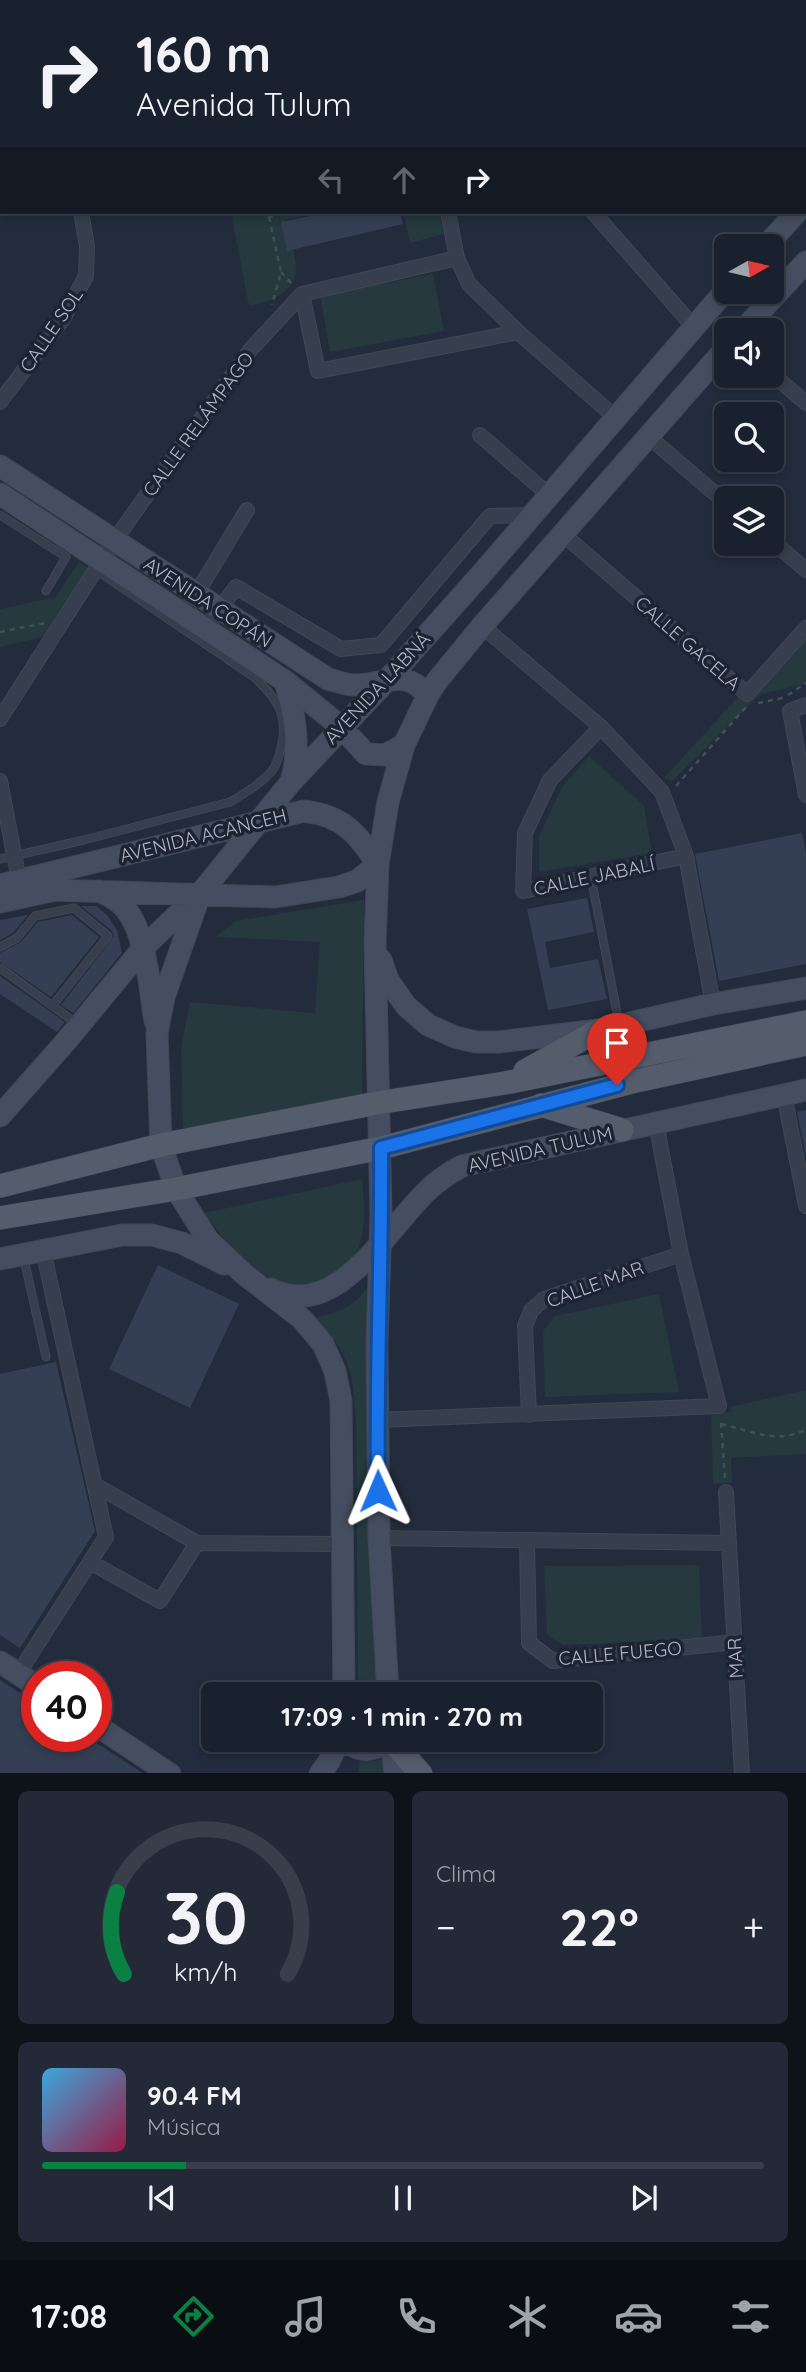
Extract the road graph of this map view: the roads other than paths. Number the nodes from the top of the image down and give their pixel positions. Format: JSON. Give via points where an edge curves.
{"nodes":[{"id":1,"x":81,"y":214,"type":"edge"},
{"id":2,"x":448,"y":214,"type":"edge"},
{"id":3,"x":595,"y":214,"type":"edge"},
{"id":4,"x":794,"y":214,"type":"edge"},
{"id":5,"x":776,"y":234,"type":"edge"},
{"id":6,"x":457,"y":258,"type":"junction"},
{"id":7,"x":806,"y":262,"type":"edge"},
{"id":8,"x":302,"y":294,"type":"junction"},
{"id":9,"x":714,"y":304,"type":"edge"},
{"id":10,"x":754,"y":318,"type":"edge"},
{"id":11,"x":694,"y":326,"type":"junction"},
{"id":12,"x":517,"y":332,"type":"junction"},
{"id":13,"x":714,"y":362,"type":"edge"},
{"id":14,"x":784,"y":384,"type":"edge"},
{"id":15,"x":0,"y":402,"type":"edge"},
{"id":16,"x":806,"y":403,"type":"edge"},
{"id":17,"x":615,"y":417,"type":"junction"},
{"id":18,"x":480,"y":435,"type":"dead end"},
{"id":19,"x":649,"y":437,"type":"junction"},
{"id":20,"x":0,"y":466,"type":"edge"},
{"id":21,"x":714,"y":493,"type":"edge"},
{"id":22,"x":0,"y":494,"type":"edge"},
{"id":23,"x":549,"y":495,"type":"junction"},
{"id":24,"x":247,"y":510,"type":"dead end"},
{"id":25,"x":0,"y":515,"type":"edge"},
{"id":26,"x":532,"y":515,"type":"junction"},
{"id":27,"x":563,"y":534,"type":"junction"},
{"id":28,"x":114,"y":541,"type":"junction"},
{"id":29,"x":784,"y":551,"type":"edge"},
{"id":30,"x":98,"y":564,"type":"junction"},
{"id":31,"x":806,"y":570,"type":"edge"},
{"id":32,"x":46,"y":591,"type":"dead end"},
{"id":33,"x":195,"y":594,"type":"junction"},
{"id":34,"x":219,"y":610,"type":"junction"},
{"id":35,"x":184,"y":614,"type":"junction"},
{"id":36,"x":482,"y":626,"type":"junction"},
{"id":37,"x":206,"y":628,"type":"junction"},
{"id":38,"x":806,"y":628,"type":"edge"},
{"id":39,"x":388,"y":679,"type":"junction"},
{"id":40,"x":285,"y":681,"type":"junction"},
{"id":41,"x":428,"y":695,"type":"junction"},
{"id":42,"x":806,"y":705,"type":"edge"},
{"id":43,"x":0,"y":719,"type":"edge"},
{"id":44,"x":341,"y":727,"type":"junction"},
{"id":45,"x":601,"y":727,"type":"junction"},
{"id":46,"x":404,"y":745,"type":"junction"},
{"id":47,"x":0,"y":781,"type":"edge"},
{"id":48,"x":291,"y":782,"type":"junction"},
{"id":49,"x":806,"y":794,"type":"edge"},
{"id":50,"x":2,"y":799,"type":"edge"},
{"id":51,"x":257,"y":823,"type":"junction"},
{"id":52,"x":353,"y":830,"type":"junction"},
{"id":53,"x":15,"y":856,"type":"junction"},
{"id":54,"x":686,"y":856,"type":"junction"},
{"id":55,"x":0,"y":859,"type":"edge"},
{"id":56,"x":378,"y":864,"type":"junction"},
{"id":57,"x":591,"y":876,"type":"junction"},
{"id":58,"x":10,"y":882,"type":"edge"},
{"id":59,"x":351,"y":883,"type":"junction"},
{"id":60,"x":97,"y":890,"type":"junction"},
{"id":61,"x":200,"y":894,"type":"junction"},
{"id":62,"x":255,"y":896,"type":"junction"},
{"id":63,"x":0,"y":902,"type":"edge"},
{"id":64,"x":375,"y":942,"type":"junction"},
{"id":65,"x":0,"y":947,"type":"edge"},
{"id":66,"x":143,"y":948,"type":"junction"},
{"id":67,"x":0,"y":968,"type":"edge"},
{"id":68,"x":806,"y":988,"type":"edge"},
{"id":69,"x":713,"y":1004,"type":"junction"},
{"id":70,"x":53,"y":1005,"type":"junction"},
{"id":71,"x":806,"y":1022,"type":"edge"},
{"id":72,"x":80,"y":1025,"type":"junction"},
{"id":73,"x":609,"y":1028,"type":"junction"},
{"id":74,"x":157,"y":1032,"type":"junction"},
{"id":75,"x":806,"y":1044,"type":"edge"},
{"id":76,"x":505,"y":1083,"type":"junction"},
{"id":77,"x":806,"y":1090,"type":"edge"},
{"id":78,"x":784,"y":1095,"type":"junction"},
{"id":79,"x":377,"y":1103,"type":"junction"},
{"id":80,"x":541,"y":1105,"type":"junction"},
{"id":81,"x":0,"y":1116,"type":"edge"},
{"id":82,"x":656,"y":1123,"type":"junction"},
{"id":83,"x":622,"y":1130,"type":"junction"},
{"id":84,"x":161,"y":1145,"type":"junction"},
{"id":85,"x":381,"y":1148,"type":"junction"},
{"id":86,"x":0,"y":1186,"type":"edge"},
{"id":87,"x":176,"y":1189,"type":"junction"},
{"id":88,"x":806,"y":1206,"type":"edge"},
{"id":89,"x":0,"y":1218,"type":"edge"},
{"id":90,"x":381,"y":1244,"type":"junction"},
{"id":91,"x":33,"y":1252,"type":"junction"},
{"id":92,"x":681,"y":1254,"type":"junction"},
{"id":93,"x":0,"y":1259,"type":"edge"},
{"id":94,"x":244,"y":1275,"type":"junction"},
{"id":95,"x":46,"y":1357,"type":"dead end"},
{"id":96,"x":529,"y":1415,"type":"junction"},
{"id":97,"x":377,"y":1420,"type":"junction"},
{"id":98,"x":94,"y":1485,"type":"junction"},
{"id":99,"x":726,"y":1492,"type":"road end"},
{"id":100,"x":379,"y":1538,"type":"junction"},
{"id":101,"x":527,"y":1541,"type":"junction"},
{"id":102,"x":197,"y":1543,"type":"junction"},
{"id":103,"x":728,"y":1543,"type":"junction"},
{"id":104,"x":342,"y":1544,"type":"junction"},
{"id":105,"x":90,"y":1562,"type":"junction"},
{"id":106,"x":735,"y":1642,"type":"junction"},
{"id":107,"x":0,"y":1662,"type":"edge"},
{"id":108,"x":18,"y":1674,"type":"junction"},
{"id":109,"x":21,"y":1676,"type":"edge"},
{"id":110,"x":344,"y":1682,"type":"edge"},
{"id":111,"x":387,"y":1682,"type":"edge"},
{"id":112,"x":112,"y":1735,"type":"edge"},
{"id":113,"x":334,"y":1752,"type":"edge"},
{"id":114,"x":337,"y":1752,"type":"edge"},
{"id":115,"x":392,"y":1752,"type":"edge"},
{"id":116,"x":402,"y":1752,"type":"edge"},
{"id":117,"x":170,"y":1773,"type":"edge"},
{"id":118,"x":320,"y":1773,"type":"edge"},
{"id":119,"x":332,"y":1773,"type":"edge"},
{"id":120,"x":395,"y":1773,"type":"edge"},
{"id":121,"x":421,"y":1773,"type":"edge"},
{"id":122,"x":742,"y":1773,"type":"edge"}],
"edges":[{"from":1,"to":15,"type":"street","name":"CALLE SOL","via":[[86,276],[63,319]]},
{"from":2,"to":6,"type":"street"},
{"from":3,"to":11,"type":"street"},
{"from":4,"to":5,"type":"street"},
{"from":6,"to":8,"type":"street"},
{"from":6,"to":12,"type":"street","via":[[468,284]]},
{"from":7,"to":10,"type":"street"},
{"from":8,"to":12,"type":"street","via":[[318,371]]},
{"from":8,"to":28,"type":"street","name":"CALLE RELÁMPAGO","via":[[251,349]]},
{"from":9,"to":11,"type":"street","name":"AVENIDA LABNÁ"},
{"from":11,"to":17,"type":"street","name":"AVENIDA LABNÁ"},
{"from":12,"to":17,"type":"street"},
{"from":13,"to":19,"type":"street","name":"AVENIDA LABNÁ"},
{"from":14,"to":16,"type":"street"},
{"from":17,"to":23,"type":"street","name":"AVENIDA LABNÁ"},
{"from":18,"to":23,"type":"street"},
{"from":19,"to":21,"type":"street"},
{"from":19,"to":27,"type":"street","name":"AVENIDA LABNÁ"},
{"from":20,"to":28,"type":"street","name":"AVENIDA COPÁN"},
{"from":22,"to":30,"type":"street","name":"AVENIDA COPÁN"},
{"from":23,"to":26,"type":"street","name":"AVENIDA LABNÁ"},
{"from":24,"to":33,"type":"street"},
{"from":25,"to":32,"type":"lane","via":[[66,557]]},
{"from":26,"to":34,"type":"street","via":[[490,516],[381,645],[341,649],[236,587]]},
{"from":26,"to":39,"type":"street","name":"AVENIDA LABNÁ"},
{"from":27,"to":36,"type":"street","name":"AVENIDA LABNÁ"},
{"from":27,"to":38,"type":"street","name":"CALLE GACELA","via":[[747,694]]},
{"from":28,"to":30,"type":"street","name":"CALLE RELÁMPAGO"},
{"from":28,"to":33,"type":"street","name":"AVENIDA COPÁN"},
{"from":29,"to":31,"type":"street"},
{"from":30,"to":35,"type":"street","name":"AVENIDA COPÁN"},
{"from":30,"to":43,"type":"street","name":"CALLE RELÁMPAGO"},
{"from":30,"to":53,"type":"lane","via":[[271,692],[285,727],[280,754],[272,772],[230,802]]},
{"from":33,"to":34,"type":"street","name":"AVENIDA COPÁN"},
{"from":33,"to":35,"type":"street"},
{"from":34,"to":37,"type":"street"},
{"from":34,"to":39,"type":"street","name":"AVENIDA COPÁN","via":[[328,679],[354,685]]},
{"from":35,"to":37,"type":"street","name":"AVENIDA COPÁN"},
{"from":36,"to":41,"type":"street","name":"AVENIDA LABNÁ"},
{"from":36,"to":45,"type":"street"},
{"from":37,"to":40,"type":"street","name":"AVENIDA COPÁN"},
{"from":39,"to":41,"type":"street","name":"AVENIDA COPÁN","via":[[410,682]]},
{"from":39,"to":44,"type":"street","name":"AVENIDA LABNÁ"},
{"from":40,"to":44,"type":"street","name":"AVENIDA COPÁN"},
{"from":40,"to":48,"type":"street","via":[[296,725]]},
{"from":41,"to":46,"type":"street","name":"AVENIDA LABNÁ"},
{"from":42,"to":49,"type":"street","via":[[790,712]]},
{"from":44,"to":46,"type":"street","name":"AVENIDA COPÁN","via":[[366,754],[385,755]]},
{"from":44,"to":48,"type":"street","name":"AVENIDA LABNÁ"},
{"from":45,"to":54,"type":"street","via":[[662,792]]},
{"from":45,"to":57,"type":"street","name":"CALLE JABALÍ","via":[[550,780],[525,833],[523,891]]},
{"from":46,"to":56,"type":"street","name":"AVENIDA LABNÁ"},
{"from":47,"to":50,"type":"street"},
{"from":48,"to":51,"type":"street","name":"AVENIDA LABNÁ"},
{"from":50,"to":53,"type":"street"},
{"from":51,"to":52,"type":"street","name":"AVENIDA ACANCEH","via":[[304,811],[330,817]]},
{"from":51,"to":58,"type":"street","name":"AVENIDA ACANCEH"},
{"from":51,"to":61,"type":"street","name":"AVENIDA LABNÁ"},
{"from":51,"to":62,"type":"street","via":[[236,871],[238,883]]},
{"from":52,"to":56,"type":"street","name":"AVENIDA ACANCEH"},
{"from":52,"to":59,"type":"street","via":[[361,863]]},
{"from":53,"to":55,"type":"lane"},
{"from":53,"to":58,"type":"street"},
{"from":54,"to":57,"type":"street","name":"CALLE JABALÍ"},
{"from":54,"to":69,"type":"street"},
{"from":56,"to":59,"type":"street","name":"AVENIDA ACANCEH"},
{"from":56,"to":64,"type":"street","name":"AVENIDA LABNÁ"},
{"from":57,"to":73,"type":"lane"},
{"from":59,"to":62,"type":"street","name":"AVENIDA ACANCEH","via":[[301,894]]},
{"from":60,"to":61,"type":"street","name":"AVENIDA ACANCEH"},
{"from":60,"to":63,"type":"street","name":"AVENIDA ACANCEH","via":[[55,890]]},
{"from":60,"to":66,"type":"street","via":[[126,909]]},
{"from":61,"to":62,"type":"street","name":"AVENIDA ACANCEH"},
{"from":61,"to":66,"type":"street"},
{"from":61,"to":74,"type":"street","name":"AVENIDA LABNÁ","via":[[164,997]]},
{"from":64,"to":73,"type":"street","via":[[388,980],[406,1006],[428,1025],[455,1037],[499,1042]]},
{"from":64,"to":79,"type":"street","name":"AVENIDA LABNÁ"},
{"from":65,"to":70,"type":"lane","via":[[17,938],[35,916],[74,908],[108,936]]},
{"from":66,"to":72,"type":"street"},
{"from":66,"to":74,"type":"street"},
{"from":67,"to":70,"type":"lane"},
{"from":68,"to":69,"type":"street"},
{"from":69,"to":73,"type":"street"},
{"from":70,"to":72,"type":"lane"},
{"from":71,"to":76,"type":"main road"},
{"from":72,"to":81,"type":"street"},
{"from":73,"to":76,"type":"main road"},
{"from":74,"to":84,"type":"street","name":"AVENIDA LABNÁ"},
{"from":75,"to":80,"type":"main road","name":"AVENIDA TULUM"},
{"from":76,"to":79,"type":"main road"},
{"from":77,"to":78,"type":"street","name":"AVENIDA TULUM"},
{"from":78,"to":82,"type":"street","name":"AVENIDA TULUM"},
{"from":78,"to":88,"type":"street"},
{"from":79,"to":84,"type":"main road"},
{"from":79,"to":85,"type":"street","name":"AVENIDA LABNÁ"},
{"from":80,"to":83,"type":"main road"},
{"from":80,"to":85,"type":"main road","name":"AVENIDA TULUM"},
{"from":82,"to":83,"type":"street","name":"AVENIDA TULUM"},
{"from":82,"to":92,"type":"street"},
{"from":83,"to":90,"type":"street","name":"AVENIDA TULUM","via":[[462,1166],[425,1192]]},
{"from":84,"to":86,"type":"main road"},
{"from":84,"to":87,"type":"street","name":"AVENIDA LABNÁ"},
{"from":85,"to":87,"type":"main road","name":"AVENIDA TULUM"},
{"from":85,"to":90,"type":"street","name":"AVENIDA LABNÁ"},
{"from":87,"to":89,"type":"main road","name":"AVENIDA TULUM"},
{"from":87,"to":94,"type":"street","name":"AVENIDA LABNÁ","via":[[208,1240]]},
{"from":90,"to":94,"type":"street","name":"AVENIDA TULUM","via":[[321,1293],[282,1295]]},
{"from":90,"to":97,"type":"street","name":"AVENIDA LABNÁ"},
{"from":91,"to":93,"type":"street","name":"AVENIDA TULUM"},
{"from":91,"to":94,"type":"street","name":"AVENIDA TULUM","via":[[122,1235],[152,1235],[182,1243]]},
{"from":91,"to":95,"type":"lane"},
{"from":91,"to":98,"type":"street"},
{"from":92,"to":96,"type":"street","name":"CALLE MAR","via":[[544,1299],[531,1311],[525,1326]]},
{"from":92,"to":96,"type":"street","via":[[719,1406]]},
{"from":94,"to":104,"type":"street","via":[[302,1319],[323,1344],[335,1371],[341,1401]]},
{"from":96,"to":97,"type":"street"},
{"from":97,"to":100,"type":"street","name":"AVENIDA LABNÁ"},
{"from":98,"to":102,"type":"street"},
{"from":98,"to":105,"type":"street","via":[[106,1537]]},
{"from":99,"to":103,"type":"street"},
{"from":100,"to":101,"type":"street"},
{"from":100,"to":111,"type":"street","name":"AVENIDA LABNÁ"},
{"from":101,"to":103,"type":"street"},
{"from":101,"to":106,"type":"street","name":"CALLE FUEGO","via":[[529,1643],[553,1661]]},
{"from":102,"to":104,"type":"street"},
{"from":102,"to":105,"type":"street","via":[[159,1601]]},
{"from":103,"to":106,"type":"street","name":"MAR"},
{"from":104,"to":110,"type":"street"},
{"from":105,"to":108,"type":"street"},
{"from":106,"to":122,"type":"street","name":"MAR"},
{"from":107,"to":108,"type":"street"},
{"from":108,"to":109,"type":"street"},
{"from":112,"to":117,"type":"street"},
{"from":113,"to":118,"type":"street"},
{"from":114,"to":119,"type":"street"},
{"from":115,"to":120,"type":"street"},
{"from":116,"to":121,"type":"main road"}]}
